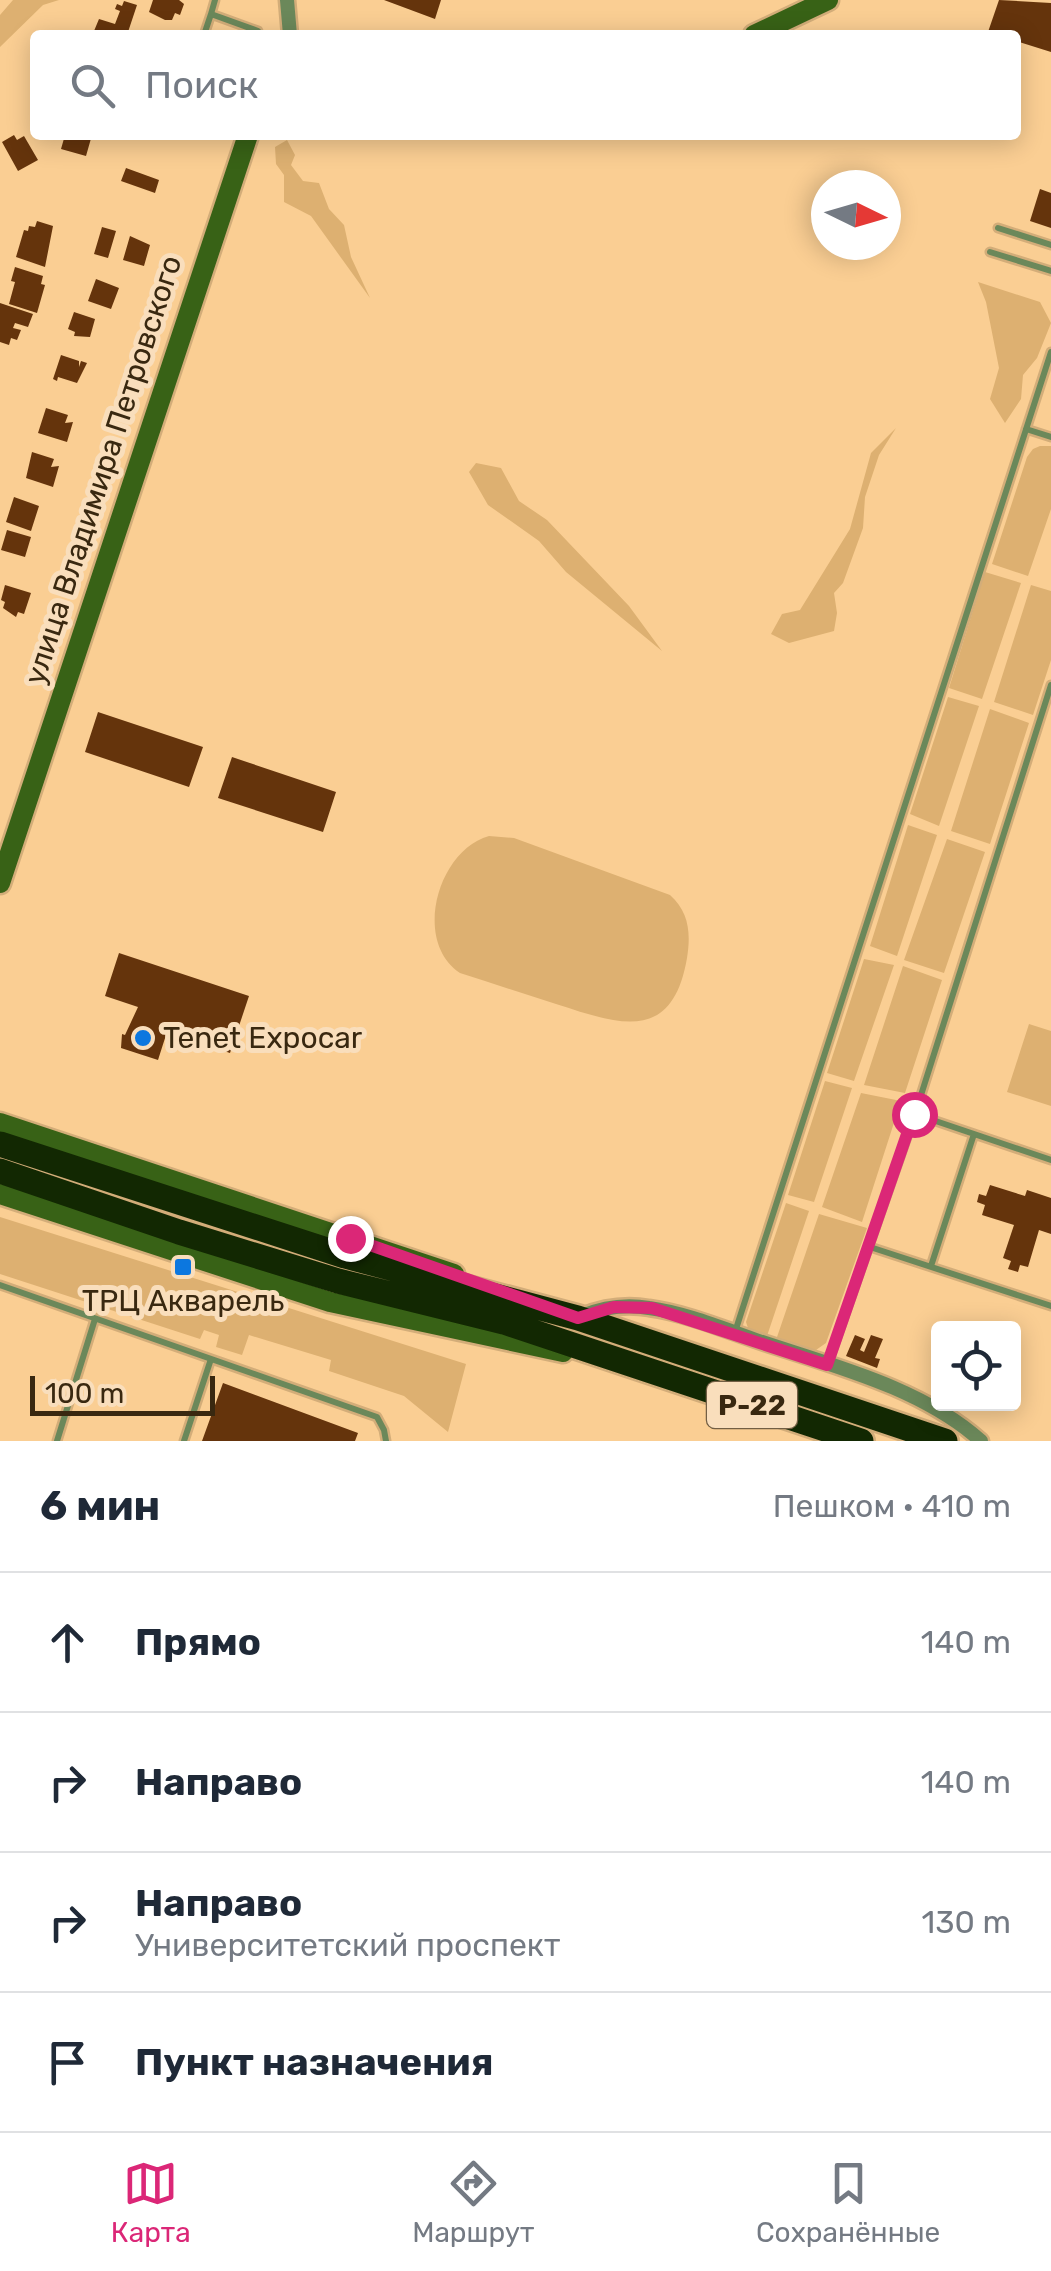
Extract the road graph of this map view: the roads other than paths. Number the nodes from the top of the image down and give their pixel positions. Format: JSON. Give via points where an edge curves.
{"nodes":[{"id":1,"x":215,"y":0,"type":"edge"},
{"id":2,"x":287,"y":0,"type":"edge"},
{"id":3,"x":828,"y":0,"type":"edge"},
{"id":4,"x":211,"y":14,"type":"junction"},
{"id":5,"x":206,"y":30,"type":"edge"},
{"id":6,"x":255,"y":30,"type":"edge"},
{"id":7,"x":290,"y":30,"type":"edge"},
{"id":8,"x":765,"y":30,"type":"edge"},
{"id":9,"x":246,"y":140,"type":"edge"},
{"id":10,"x":998,"y":228,"type":"dead end"},
{"id":11,"x":1051,"y":245,"type":"edge"},
{"id":12,"x":990,"y":252,"type":"dead end"},
{"id":13,"x":1051,"y":271,"type":"edge"},
{"id":14,"x":1051,"y":352,"type":"edge"},
{"id":15,"x":1026,"y":429,"type":"junction"},
{"id":16,"x":1051,"y":437,"type":"edge"},
{"id":17,"x":1051,"y":685,"type":"edge"},
{"id":18,"x":0,"y":883,"type":"edge"},
{"id":19,"x":914,"y":1114,"type":"junction"},
{"id":20,"x":0,"y":1123,"type":"edge"},
{"id":21,"x":974,"y":1134,"type":"junction"},
{"id":22,"x":0,"y":1144,"type":"edge"},
{"id":23,"x":1051,"y":1160,"type":"edge"},
{"id":24,"x":0,"y":1172,"type":"edge"},
{"id":25,"x":0,"y":1194,"type":"edge"},
{"id":26,"x":870,"y":1247,"type":"junction"},
{"id":27,"x":931,"y":1266,"type":"junction"},
{"id":28,"x":0,"y":1285,"type":"edge"},
{"id":29,"x":1051,"y":1306,"type":"edge"},
{"id":30,"x":95,"y":1318,"type":"junction"},
{"id":31,"x":578,"y":1318,"type":"junction"},
{"id":32,"x":734,"y":1333,"type":"junction"},
{"id":33,"x":211,"y":1359,"type":"junction"},
{"id":34,"x":827,"y":1365,"type":"junction"},
{"id":35,"x":644,"y":1369,"type":"junction"},
{"id":36,"x":56,"y":1441,"type":"edge"},
{"id":37,"x":184,"y":1441,"type":"edge"},
{"id":38,"x":386,"y":1441,"type":"edge"},
{"id":39,"x":860,"y":1441,"type":"edge"},
{"id":40,"x":946,"y":1441,"type":"edge"},
{"id":41,"x":981,"y":1441,"type":"edge"}],
"edges":[{"from":1,"to":4,"type":"lane"},
{"from":2,"to":7,"type":"street"},
{"from":3,"to":8,"type":"street"},
{"from":4,"to":5,"type":"lane"},
{"from":4,"to":6,"type":"lane"},
{"from":9,"to":18,"type":"street","name":"улица Владимира Петровского"},
{"from":10,"to":11,"type":"lane"},
{"from":12,"to":13,"type":"lane"},
{"from":14,"to":15,"type":"lane"},
{"from":15,"to":16,"type":"lane"},
{"from":15,"to":32,"type":"lane"},
{"from":17,"to":19,"type":"lane"},
{"from":19,"to":21,"type":"lane"},
{"from":19,"to":26,"type":"lane"},
{"from":20,"to":31,"type":"street","number":"Р-22"},
{"from":21,"to":23,"type":"lane"},
{"from":21,"to":27,"type":"lane"},
{"from":22,"to":31,"type":"highway","number":"Р-22","via":[[344,1256]]},
{"from":24,"to":35,"type":"highway","number":"Р-22","via":[[226,1247],[504,1322]]},
{"from":25,"to":35,"type":"street","via":[[330,1302]]},
{"from":26,"to":27,"type":"lane"},
{"from":26,"to":34,"type":"lane"},
{"from":27,"to":29,"type":"lane"},
{"from":28,"to":30,"type":"lane"},
{"from":30,"to":33,"type":"lane"},
{"from":30,"to":36,"type":"lane"},
{"from":31,"to":32,"type":"street","via":[[614,1307],[652,1308]]},
{"from":31,"to":40,"type":"highway","number":"Р-22"},
{"from":32,"to":34,"type":"street"},
{"from":33,"to":37,"type":"lane"},
{"from":33,"to":38,"type":"lane","via":[[376,1417]]},
{"from":34,"to":41,"type":"street","via":[[909,1396]]},
{"from":35,"to":39,"type":"highway","number":"Р-22"}]}
